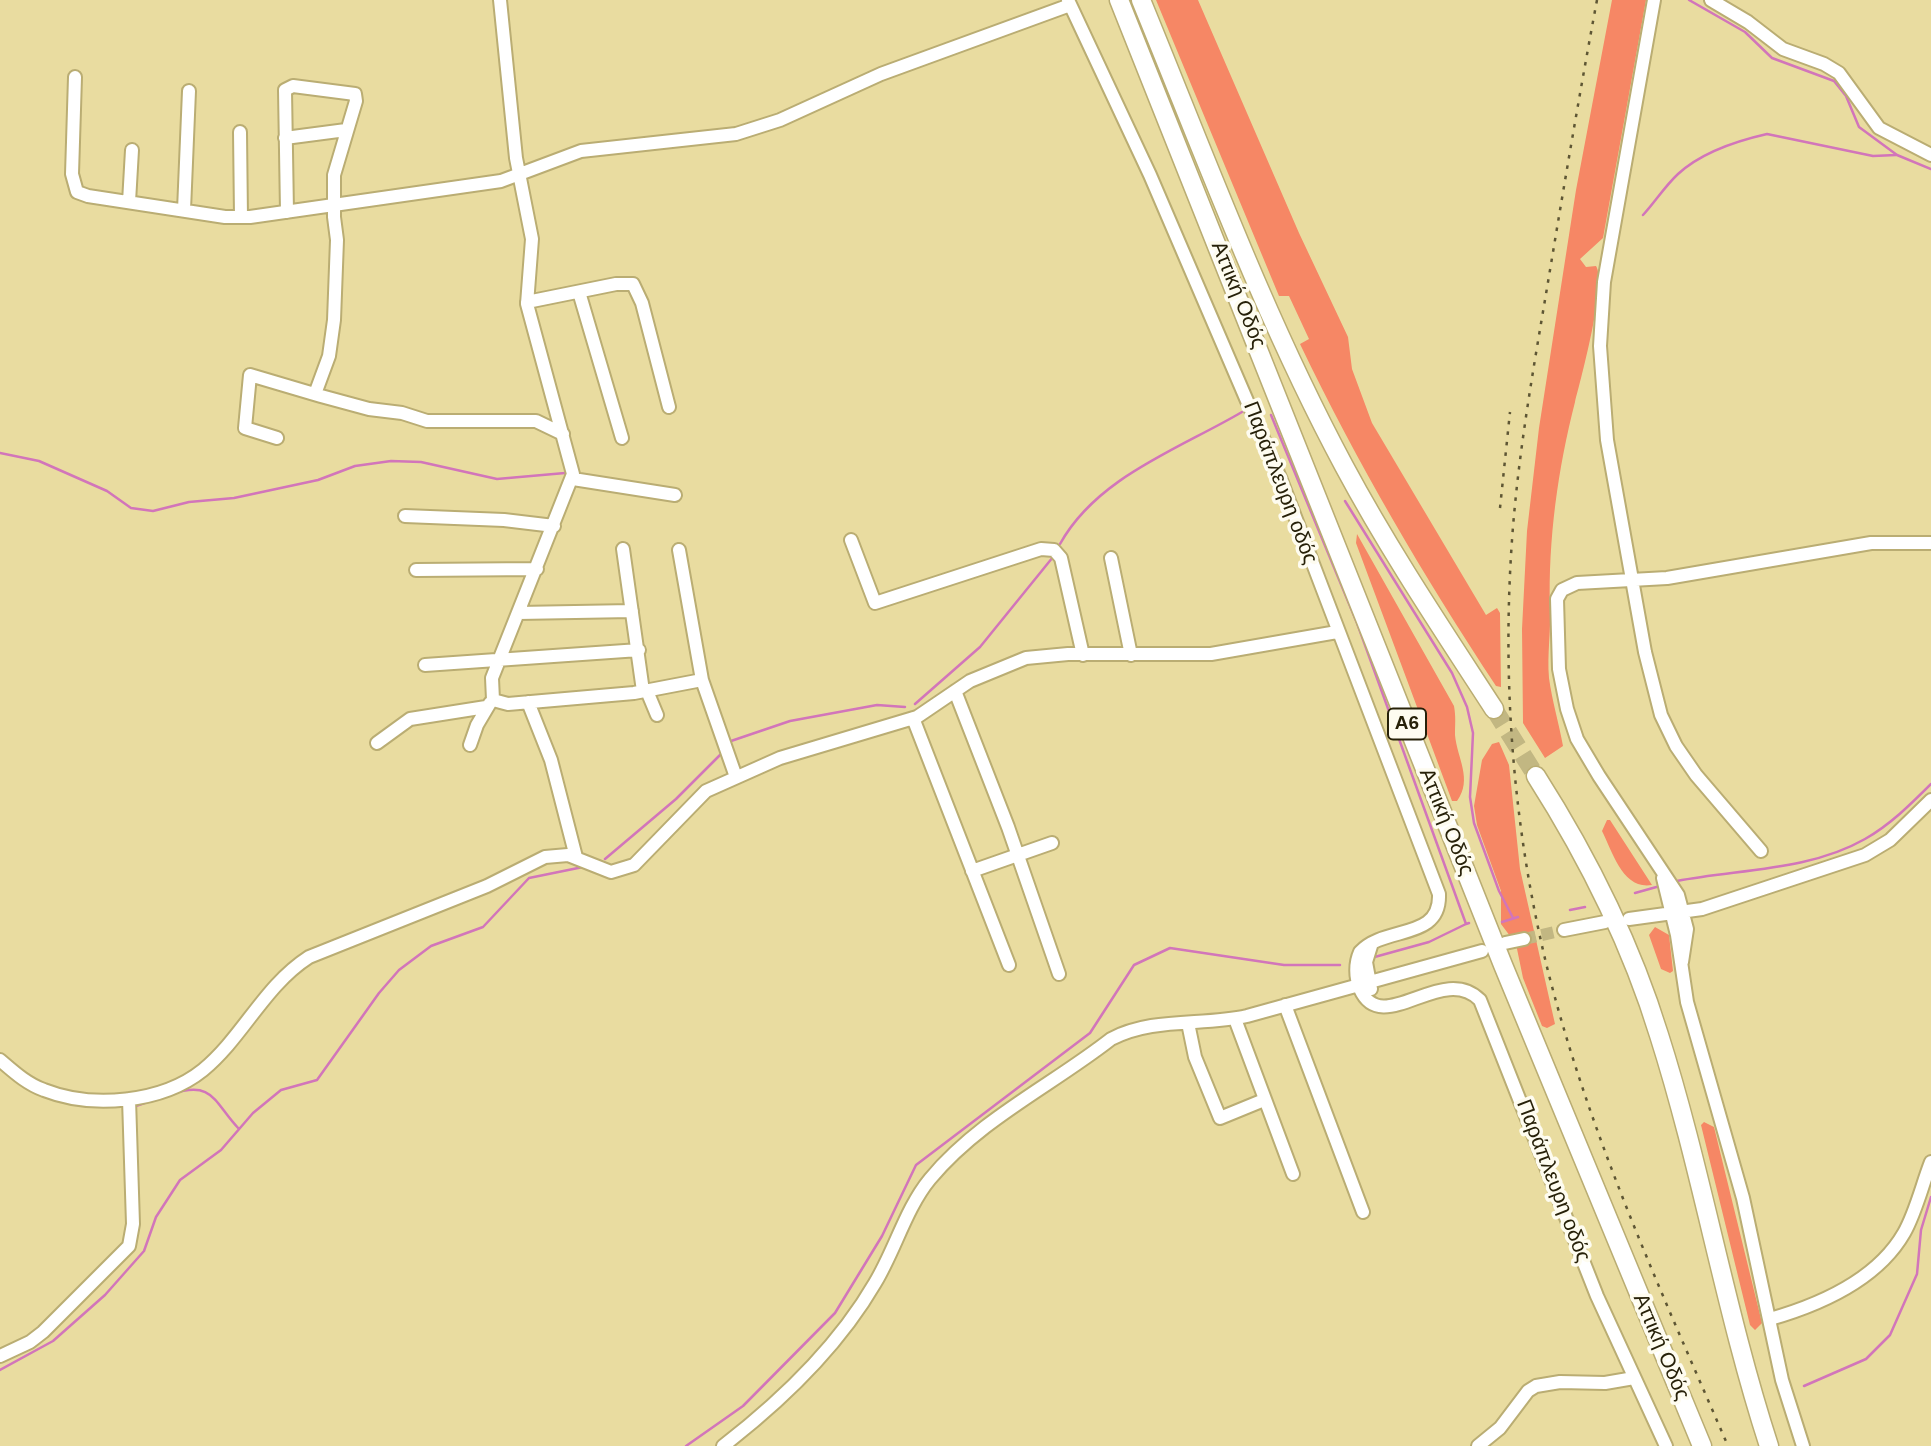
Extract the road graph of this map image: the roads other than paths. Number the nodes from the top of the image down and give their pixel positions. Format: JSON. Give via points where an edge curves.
{"nodes":[{"id":1,"x":500,"y":0,"type":"edge"},
{"id":2,"x":1119,"y":0,"type":"edge"},
{"id":3,"x":1141,"y":0,"type":"edge"},
{"id":4,"x":1654,"y":0,"type":"edge"},
{"id":5,"x":1711,"y":0,"type":"edge"},
{"id":6,"x":1069,"y":2,"type":"edge"},
{"id":7,"x":75,"y":77,"type":"dead end"},
{"id":8,"x":189,"y":91,"type":"dead end"},
{"id":9,"x":346,"y":130,"type":"junction"},
{"id":10,"x":240,"y":132,"type":"dead end"},
{"id":11,"x":285,"y":138,"type":"junction"},
{"id":12,"x":132,"y":150,"type":"dead end"},
{"id":13,"x":1931,"y":155,"type":"edge"},
{"id":14,"x":519,"y":174,"type":"junction"},
{"id":15,"x":334,"y":189,"type":"junction"},
{"id":16,"x":128,"y":202,"type":"junction"},
{"id":17,"x":348,"y":203,"type":"junction"},
{"id":18,"x":334,"y":205,"type":"junction"},
{"id":19,"x":184,"y":210,"type":"junction"},
{"id":20,"x":287,"y":212,"type":"junction"},
{"id":21,"x":241,"y":217,"type":"junction"},
{"id":22,"x":579,"y":292,"type":"junction"},
{"id":23,"x":527,"y":302,"type":"junction"},
{"id":24,"x":315,"y":394,"type":"junction"},
{"id":25,"x":669,"y":407,"type":"dead end"},
{"id":26,"x":563,"y":433,"type":"junction"},
{"id":27,"x":277,"y":438,"type":"dead end"},
{"id":28,"x":622,"y":438,"type":"dead end"},
{"id":29,"x":573,"y":479,"type":"junction"},
{"id":30,"x":675,"y":495,"type":"dead end"},
{"id":31,"x":405,"y":516,"type":"dead end"},
{"id":32,"x":554,"y":526,"type":"junction"},
{"id":33,"x":851,"y":540,"type":"dead end"},
{"id":34,"x":1931,"y":543,"type":"edge"},
{"id":35,"x":623,"y":549,"type":"dead end"},
{"id":36,"x":679,"y":550,"type":"dead end"},
{"id":37,"x":1111,"y":558,"type":"dead end"},
{"id":38,"x":537,"y":569,"type":"junction"},
{"id":39,"x":416,"y":570,"type":"dead end"},
{"id":40,"x":1632,"y":582,"type":"junction"},
{"id":41,"x":632,"y":611,"type":"junction"},
{"id":42,"x":519,"y":614,"type":"junction"},
{"id":43,"x":1337,"y":632,"type":"junction"},
{"id":44,"x":639,"y":650,"type":"junction"},
{"id":45,"x":1083,"y":655,"type":"junction"},
{"id":46,"x":1131,"y":655,"type":"junction"},
{"id":47,"x":499,"y":660,"type":"junction"},
{"id":48,"x":425,"y":665,"type":"dead end"},
{"id":49,"x":702,"y":680,"type":"junction"},
{"id":50,"x":645,"y":691,"type":"junction"},
{"id":51,"x":955,"y":691,"type":"junction"},
{"id":52,"x":528,"y":702,"type":"junction"},
{"id":53,"x":489,"y":704,"type":"junction"},
{"id":54,"x":1494,"y":709,"type":"tunnel mouth"},
{"id":55,"x":657,"y":715,"type":"dead end"},
{"id":56,"x":913,"y":718,"type":"junction"},
{"id":57,"x":377,"y":743,"type":"dead end"},
{"id":58,"x":470,"y":746,"type":"dead end"},
{"id":59,"x":1536,"y":776,"type":"tunnel mouth"},
{"id":60,"x":736,"y":777,"type":"junction"},
{"id":61,"x":1931,"y":800,"type":"edge"},
{"id":62,"x":1052,"y":843,"type":"dead end"},
{"id":63,"x":1762,"y":850,"type":"dead end"},
{"id":64,"x":1018,"y":855,"type":"junction"},
{"id":65,"x":576,"y":858,"type":"junction"},
{"id":66,"x":972,"y":871,"type":"junction"},
{"id":67,"x":1678,"y":912,"type":"junction"},
{"id":68,"x":1629,"y":919,"type":"dead end"},
{"id":69,"x":1605,"y":922,"type":"dead end"},
{"id":70,"x":1564,"y":930,"type":"tunnel mouth"},
{"id":71,"x":1524,"y":939,"type":"tunnel mouth"},
{"id":72,"x":1505,"y":943,"type":"dead end"},
{"id":73,"x":1482,"y":951,"type":"dead end"},
{"id":74,"x":1009,"y":965,"type":"dead end"},
{"id":75,"x":1059,"y":974,"type":"dead end"},
{"id":76,"x":1364,"y":983,"type":"junction"},
{"id":77,"x":1285,"y":1005,"type":"junction"},
{"id":78,"x":1235,"y":1019,"type":"junction"},
{"id":79,"x":1188,"y":1023,"type":"junction"},
{"id":80,"x":0,"y":1060,"type":"edge"},
{"id":81,"x":129,"y":1098,"type":"junction"},
{"id":82,"x":1264,"y":1100,"type":"junction"},
{"id":83,"x":1931,"y":1162,"type":"edge"},
{"id":84,"x":1293,"y":1174,"type":"dead end"},
{"id":85,"x":1363,"y":1212,"type":"dead end"},
{"id":86,"x":1770,"y":1319,"type":"junction"},
{"id":87,"x":0,"y":1356,"type":"edge"},
{"id":88,"x":1634,"y":1378,"type":"junction"},
{"id":89,"x":723,"y":1446,"type":"edge"},
{"id":90,"x":1478,"y":1446,"type":"edge"},
{"id":91,"x":1666,"y":1446,"type":"edge"},
{"id":92,"x":1702,"y":1446,"type":"edge"},
{"id":93,"x":1769,"y":1446,"type":"edge"},
{"id":94,"x":1803,"y":1446,"type":"edge"}],
"edges":[{"from":1,"to":14,"type":"street"},
{"from":2,"to":92,"type":"highway","name":"Αττική Οδός","number":"Α6","via":[[1503,965]]},
{"from":3,"to":54,"type":"highway","name":"Αττική Οδός","via":[[1317,414],[1378,526]]},
{"from":4,"to":40,"type":"street","via":[[1604,282],[1600,346],[1607,440]]},
{"from":5,"to":13,"type":"street","via":[[1783,49],[1839,73],[1880,128]]},
{"from":6,"to":14,"type":"street","via":[[753,129],[581,151]]},
{"from":6,"to":43,"type":"street","name":"Παράπλευρη οδός","via":[[1220,334]]},
{"from":7,"to":16,"type":"street","via":[[74,185],[77,192],[88,196]]},
{"from":8,"to":19,"type":"street"},
{"from":9,"to":11,"type":"street"},
{"from":9,"to":11,"type":"street","via":[[355,94],[287,87]]},
{"from":9,"to":15,"type":"street"},
{"from":10,"to":21,"type":"street"},
{"from":11,"to":20,"type":"street"},
{"from":12,"to":16,"type":"street"},
{"from":14,"to":17,"type":"street","via":[[501,181]]},
{"from":14,"to":23,"type":"street","via":[[532,239]]},
{"from":15,"to":17,"type":"street"},
{"from":15,"to":18,"type":"street"},
{"from":16,"to":19,"type":"street"},
{"from":17,"to":18,"type":"street"},
{"from":18,"to":20,"type":"street"},
{"from":18,"to":24,"type":"street","via":[[334,320],[329,356]]},
{"from":19,"to":21,"type":"street"},
{"from":20,"to":21,"type":"street"},
{"from":22,"to":23,"type":"street"},
{"from":22,"to":25,"type":"street","via":[[629,283],[638,289]]},
{"from":22,"to":28,"type":"street"},
{"from":23,"to":26,"type":"street"},
{"from":24,"to":26,"type":"street","via":[[427,421],[536,421]]},
{"from":24,"to":27,"type":"street","via":[[250,375],[245,428]]},
{"from":26,"to":29,"type":"street"},
{"from":29,"to":30,"type":"street"},
{"from":29,"to":32,"type":"street"},
{"from":31,"to":32,"type":"street"},
{"from":32,"to":38,"type":"street"},
{"from":33,"to":45,"type":"street","via":[[875,603],[1041,549],[1054,550],[1061,558]]},
{"from":34,"to":40,"type":"street","via":[[1859,544]]},
{"from":35,"to":41,"type":"street"},
{"from":36,"to":49,"type":"street"},
{"from":37,"to":46,"type":"street"},
{"from":38,"to":39,"type":"street"},
{"from":38,"to":42,"type":"street"},
{"from":40,"to":63,"type":"street","via":[[1661,715],[1696,775]]},
{"from":40,"to":67,"type":"street","via":[[1577,583],[1562,590],[1557,599],[1559,669],[1577,738],[1662,874]]},
{"from":41,"to":42,"type":"street"},
{"from":41,"to":44,"type":"street"},
{"from":42,"to":47,"type":"street"},
{"from":43,"to":46,"type":"street","via":[[1231,652]]},
{"from":43,"to":76,"type":"street","name":"Παράπλευρη οδός","via":[[1409,810],[1440,905],[1433,921],[1364,947],[1357,959]]},
{"from":44,"to":47,"type":"street"},
{"from":44,"to":50,"type":"street"},
{"from":45,"to":46,"type":"street"},
{"from":45,"to":51,"type":"street","via":[[1026,658]]},
{"from":47,"to":48,"type":"street"},
{"from":47,"to":53,"type":"street"},
{"from":49,"to":50,"type":"street"},
{"from":49,"to":60,"type":"street"},
{"from":50,"to":52,"type":"street"},
{"from":50,"to":55,"type":"street"},
{"from":51,"to":56,"type":"street"},
{"from":51,"to":64,"type":"street"},
{"from":52,"to":53,"type":"street"},
{"from":52,"to":65,"type":"street","via":[[551,760]]},
{"from":53,"to":57,"type":"street","via":[[410,719]]},
{"from":53,"to":58,"type":"street"},
{"from":56,"to":60,"type":"street","via":[[809,748]]},
{"from":56,"to":66,"type":"street"},
{"from":59,"to":93,"type":"highway","via":[[1598,886],[1641,981],[1660,1036]]},
{"from":60,"to":65,"type":"street","via":[[706,791],[634,865],[611,872]]},
{"from":61,"to":67,"type":"street","via":[[1890,840],[1865,855],[1728,901]]},
{"from":62,"to":64,"type":"street"},
{"from":64,"to":66,"type":"street"},
{"from":64,"to":75,"type":"street"},
{"from":65,"to":81,"type":"street","via":[[554,856],[531,862],[487,886],[309,957],[289,970],[202,1070],[166,1089]]},
{"from":66,"to":74,"type":"street"},
{"from":67,"to":68,"type":"street"},
{"from":67,"to":86,"type":"street","via":[[1687,1002],[1742,1198]]},
{"from":69,"to":70,"type":"street"},
{"from":71,"to":72,"type":"street"},
{"from":73,"to":76,"type":"street"},
{"from":76,"to":77,"type":"street"},
{"from":76,"to":88,"type":"street","name":"Παράπλευρη οδός","via":[[1367,1000],[1375,1006],[1395,1006],[1451,987],[1469,990],[1480,1000]]},
{"from":77,"to":78,"type":"street"},
{"from":77,"to":85,"type":"street"},
{"from":78,"to":79,"type":"street"},
{"from":78,"to":82,"type":"street"},
{"from":79,"to":82,"type":"street","via":[[1195,1058],[1220,1118]]},
{"from":79,"to":89,"type":"street","via":[[1123,1033],[988,1124],[923,1188],[874,1285],[837,1336]]},
{"from":80,"to":81,"type":"street","via":[[22,1079],[60,1096],[106,1101]]},
{"from":81,"to":87,"type":"street","via":[[133,1224],[129,1247],[43,1332]]},
{"from":82,"to":84,"type":"street"},
{"from":83,"to":86,"type":"street","via":[[1903,1235],[1884,1258],[1836,1293]]},
{"from":86,"to":94,"type":"street","via":[[1782,1380]]},
{"from":88,"to":90,"type":"street","via":[[1536,1386]]},
{"from":88,"to":91,"type":"street","name":"Παράπλευρη οδός"}]}
